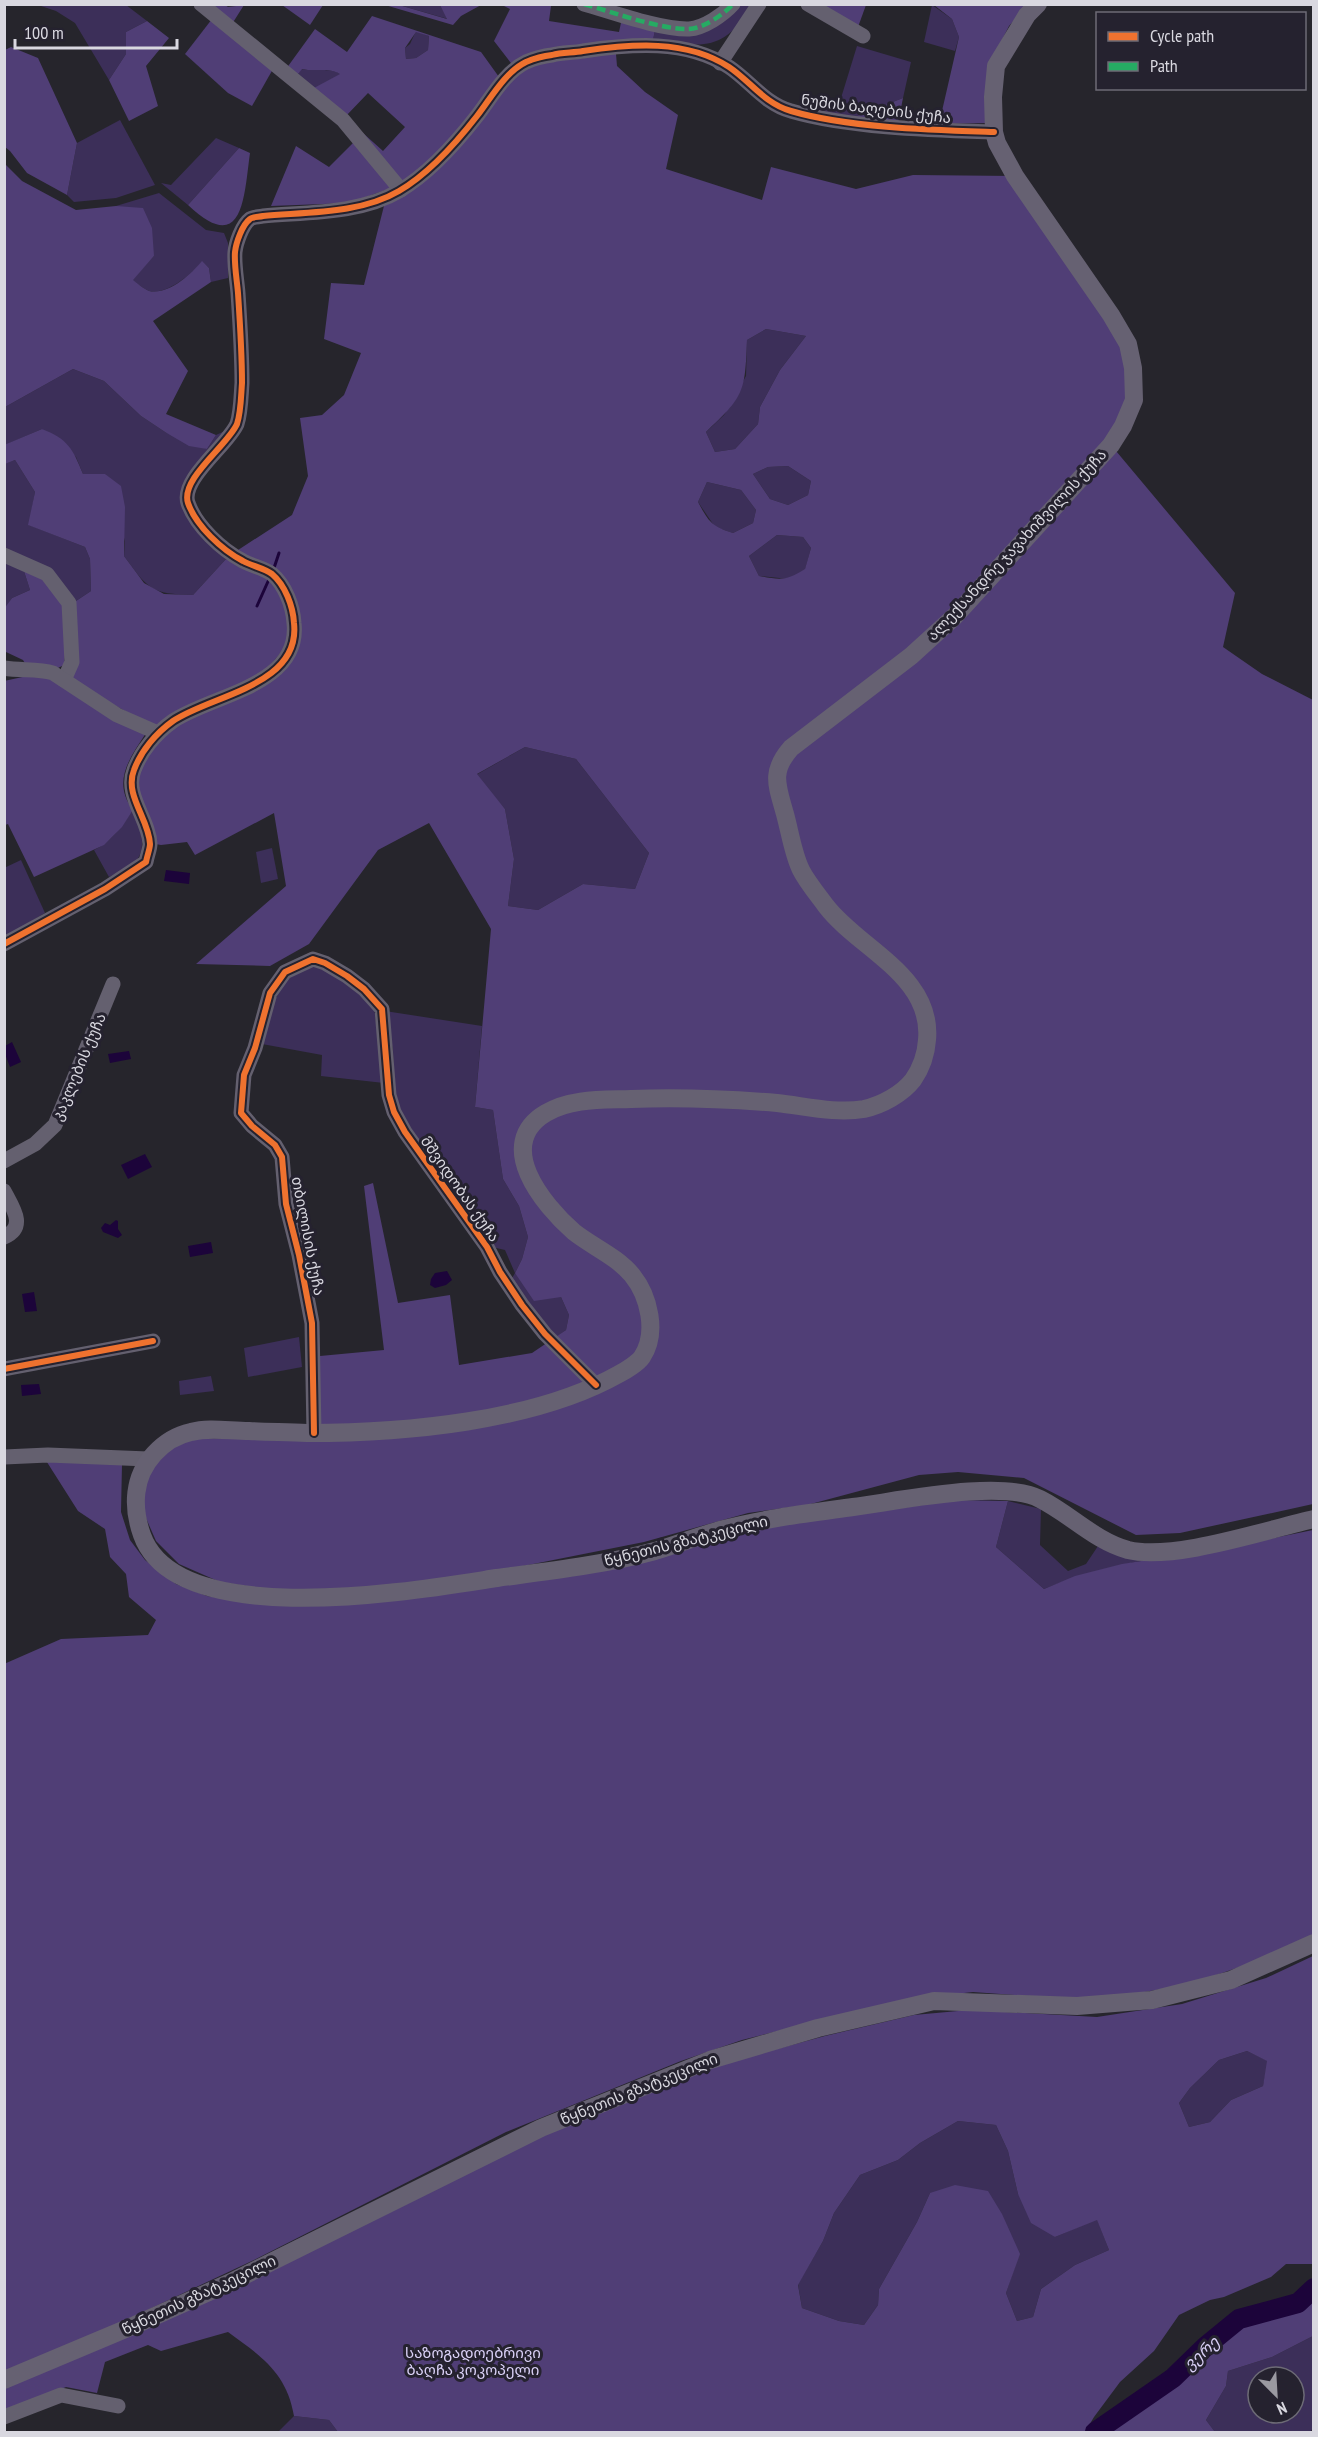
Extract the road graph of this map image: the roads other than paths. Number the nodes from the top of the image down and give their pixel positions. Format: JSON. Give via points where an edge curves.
{"nodes":[{"id":1,"x":201,"y":4,"type":"edge"},
{"id":2,"x":584,"y":4,"type":"edge"},
{"id":3,"x":734,"y":4,"type":"edge"},
{"id":4,"x":759,"y":4,"type":"edge"},
{"id":5,"x":808,"y":4,"type":"edge"},
{"id":6,"x":1038,"y":4,"type":"edge"},
{"id":7,"x":863,"y":36,"type":"dead end"},
{"id":8,"x":720,"y":63,"type":"junction"},
{"id":9,"x":994,"y":132,"type":"junction"},
{"id":10,"x":401,"y":190,"type":"junction"},
{"id":11,"x":4,"y":555,"type":"edge"},
{"id":12,"x":4,"y":668,"type":"edge"},
{"id":13,"x":64,"y":680,"type":"junction"},
{"id":14,"x":158,"y":733,"type":"junction"},
{"id":15,"x":4,"y":944,"type":"edge"},
{"id":16,"x":113,"y":984,"type":"dead end"},
{"id":17,"x":382,"y":1009,"type":"joint"},
{"id":18,"x":4,"y":1161,"type":"edge"},
{"id":19,"x":4,"y":1191,"type":"edge"},
{"id":20,"x":4,"y":1237,"type":"edge"},
{"id":21,"x":153,"y":1341,"type":"dead end"},
{"id":22,"x":4,"y":1370,"type":"edge"},
{"id":23,"x":596,"y":1385,"type":"junction"},
{"id":24,"x":314,"y":1433,"type":"junction"},
{"id":25,"x":4,"y":1457,"type":"edge"},
{"id":26,"x":148,"y":1459,"type":"junction"},
{"id":27,"x":1314,"y":1519,"type":"edge"},
{"id":28,"x":1314,"y":1943,"type":"edge"},
{"id":29,"x":4,"y":2380,"type":"edge"},
{"id":30,"x":118,"y":2406,"type":"dead end"},
{"id":31,"x":4,"y":2417,"type":"edge"}],
"edges":[{"from":1,"to":10,"type":"street","via":[[343,120]]},
{"from":2,"to":3,"type":"street","via":[[690,29],[716,18]]},
{"from":4,"to":8,"type":"street"},
{"from":5,"to":7,"type":"street"},
{"from":6,"to":9,"type":"main road","via":[[996,66]]},
{"from":8,"to":9,"type":"street","name":"ნუშის ბაღების ქუჩა","via":[[789,111],[865,123]]},
{"from":8,"to":10,"type":"street","name":"ნუშის ბაღების ქუჩა","via":[[683,50],[650,45],[553,54],[524,63],[507,77],[447,151]]},
{"from":9,"to":23,"type":"main road","name":"ალექსანდრე ჯავახიშვილის ქუჩა","via":[[1015,176],[1128,344],[1134,400],[1110,445],[955,616],[777,764],[777,782],[801,870],[832,914],[915,990],[928,1024],[927,1052],[919,1072],[904,1090],[863,1109],[693,1097],[595,1100],[548,1111],[532,1124],[523,1139],[522,1156],[529,1175],[548,1204],[575,1233],[618,1262],[637,1281],[647,1301],[651,1332],[642,1357],[627,1370]]},
{"from":10,"to":14,"type":"street","name":"ნუშის ბაღების ქუჩა","via":[[358,207],[256,217],[242,231],[235,251],[242,353],[237,424],[201,469],[187,499],[202,525],[227,552],[271,574],[283,586],[294,624],[292,647],[278,667],[256,683],[174,720]]},
{"from":11,"to":13,"type":"street","via":[[46,574],[69,603],[72,662]]},
{"from":12,"to":13,"type":"street","via":[[30,672],[41,669]]},
{"from":13,"to":14,"type":"street","via":[[117,715]]},
{"from":14,"to":15,"type":"street","name":"ნუშის ბაღების ქუჩა","via":[[133,772],[133,794],[150,843],[146,862]]},
{"from":16,"to":18,"type":"street","name":"კაკლების ქუჩა","via":[[56,1125],[35,1144]]},
{"from":17,"to":23,"type":"street","name":"მშვიდობას ქუჩა","via":[[389,1095],[405,1132],[483,1240],[522,1305]]},
{"from":17,"to":24,"type":"street","name":"თბილისის ქუჩა","via":[[364,989],[325,963],[313,959],[285,972],[270,993],[244,1075],[241,1113],[275,1144],[282,1157],[286,1204],[310,1305]]},
{"from":19,"to":20,"type":"street","via":[[18,1221],[12,1234]]},
{"from":21,"to":22,"type":"street"},
{"from":23,"to":24,"type":"main road","name":"ალექსანდრე ჯავახიშვილის ქუჩა","via":[[504,1416],[387,1430]]},
{"from":24,"to":26,"type":"main road","name":"ალექსანდრე ჯავახიშვილის ქუჩა","via":[[180,1433]]},
{"from":25,"to":26,"type":"street"},
{"from":26,"to":27,"type":"main road","name":"წყნეთის გზატკეცილი","via":[[136,1490],[136,1512],[151,1554],[174,1574],[198,1583],[236,1593],[276,1597],[384,1594],[527,1574],[652,1552],[725,1529],[799,1514],[1001,1490],[1041,1499],[1102,1540],[1132,1551],[1177,1551]]},
{"from":28,"to":29,"type":"main road","name":"წყნეთის გზატკეცილი","via":[[1231,1980],[1152,2000],[1077,2006],[934,2001],[818,2028],[710,2060],[532,2133],[231,2282]]},
{"from":30,"to":31,"type":"street","via":[[61,2395]]}]}
